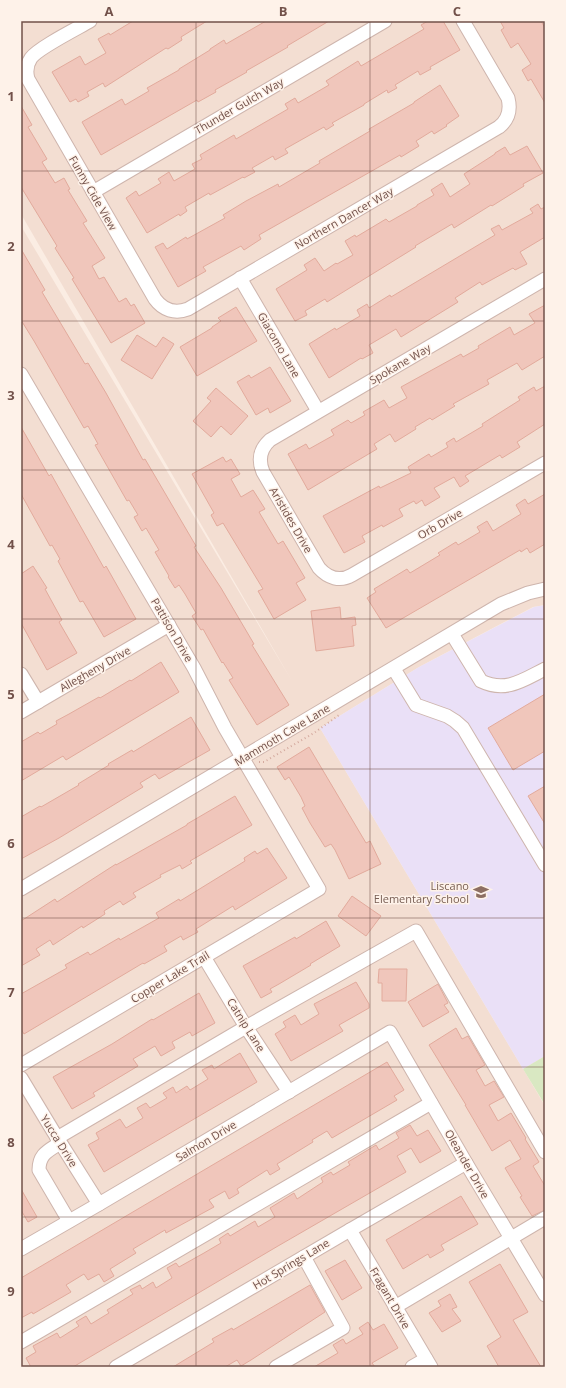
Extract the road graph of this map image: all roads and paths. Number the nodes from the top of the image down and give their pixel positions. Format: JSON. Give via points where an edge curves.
{"nodes":[{"id":1,"x":90,"y":21,"type":"edge"},
{"id":2,"x":385,"y":21,"type":"edge"},
{"id":3,"x":464,"y":21,"type":"edge"},
{"id":4,"x":93,"y":192,"type":"junction"},
{"id":5,"x":240,"y":278,"type":"junction"},
{"id":6,"x":545,"y":279,"type":"edge"},
{"id":7,"x":171,"y":311,"type":"joint"},
{"id":8,"x":21,"y":374,"type":"edge"},
{"id":9,"x":318,"y":412,"type":"junction"},
{"id":10,"x":260,"y":454,"type":"joint"},
{"id":11,"x":545,"y":463,"type":"edge"},
{"id":12,"x":334,"y":578,"type":"joint"},
{"id":13,"x":545,"y":589,"type":"edge"},
{"id":14,"x":169,"y":625,"type":"junction"},
{"id":15,"x":452,"y":634,"type":"junction"},
{"id":16,"x":394,"y":669,"type":"junction"},
{"id":17,"x":545,"y":669,"type":"edge"},
{"id":18,"x":21,"y":674,"type":"edge"},
{"id":19,"x":38,"y":702,"type":"junction"},
{"id":20,"x":21,"y":712,"type":"edge"},
{"id":21,"x":344,"y":712,"type":"dead end"},
{"id":22,"x":243,"y":758,"type":"junction"},
{"id":23,"x":260,"y":762,"type":"dead end"},
{"id":24,"x":545,"y":865,"type":"edge"},
{"id":25,"x":21,"y":889,"type":"edge"},
{"id":26,"x":319,"y":889,"type":"joint"},
{"id":27,"x":204,"y":957,"type":"junction"},
{"id":28,"x":246,"y":1027,"type":"junction"},
{"id":29,"x":390,"y":1032,"type":"joint"},
{"id":30,"x":21,"y":1065,"type":"edge"},
{"id":31,"x":21,"y":1078,"type":"edge"},
{"id":32,"x":289,"y":1092,"type":"junction"},
{"id":33,"x":431,"y":1103,"type":"junction"},
{"id":34,"x":59,"y":1141,"type":"junction"},
{"id":35,"x":545,"y":1152,"type":"edge"},
{"id":36,"x":466,"y":1164,"type":"junction"},
{"id":37,"x":99,"y":1204,"type":"junction"},
{"id":38,"x":545,"y":1218,"type":"edge"},
{"id":39,"x":69,"y":1221,"type":"junction"},
{"id":40,"x":350,"y":1230,"type":"junction"},
{"id":41,"x":511,"y":1238,"type":"junction"},
{"id":42,"x":21,"y":1249,"type":"edge"},
{"id":43,"x":304,"y":1257,"type":"junction"},
{"id":44,"x":545,"y":1295,"type":"edge"},
{"id":45,"x":396,"y":1307,"type":"junction"},
{"id":46,"x":21,"y":1342,"type":"edge"},
{"id":47,"x":428,"y":1363,"type":"edge"},
{"id":48,"x":116,"y":1367,"type":"edge"},
{"id":49,"x":276,"y":1367,"type":"edge"},
{"id":50,"x":412,"y":1367,"type":"edge"}],
"edges":[{"from":1,"to":4,"type":"street","name":"Funny Cide View","via":[[36,52],[27,67],[27,76]]},
{"from":2,"to":4,"type":"street","name":"Thunder Gulch Way"},
{"from":3,"to":5,"type":"street","name":"Northern Dancer Way","via":[[507,96],[509,112],[505,121],[499,127]]},
{"from":4,"to":7,"type":"street","name":"Funny Cide View","via":[[155,299]]},
{"from":5,"to":7,"type":"street","name":"Northern Dancer Way","via":[[188,309]]},
{"from":5,"to":9,"type":"street","name":"Giacomo Lane"},
{"from":6,"to":9,"type":"street","name":"Spokane Way"},
{"from":8,"to":14,"type":"street","name":"Pattison Drive"},
{"from":9,"to":10,"type":"street","name":"Spokane Way","via":[[270,440]]},
{"from":10,"to":12,"type":"street","name":"Aristides Drive","via":[[263,472],[319,568]]},
{"from":11,"to":12,"type":"street","name":"Orb Drive","via":[[352,575]]},
{"from":13,"to":15,"type":"street","name":"Mammoth Cave Lane","via":[[501,604]]},
{"from":14,"to":19,"type":"street","name":"Allegheny Drive"},
{"from":14,"to":22,"type":"street","name":"Pattison Drive"},
{"from":15,"to":16,"type":"street","name":"Mammoth Cave Lane"},
{"from":15,"to":17,"type":"street","via":[[481,681],[489,685],[510,686]]},
{"from":16,"to":22,"type":"street","name":"Mammoth Cave Lane"},
{"from":16,"to":24,"type":"street","via":[[416,705],[456,720],[463,728]]},
{"from":18,"to":19,"type":"street"},
{"from":19,"to":20,"type":"street","name":"Allegheny Drive"},
{"from":21,"to":23,"type":"path","via":[[314,733]]},
{"from":22,"to":25,"type":"street","name":"Mammoth Cave Lane"},
{"from":22,"to":26,"type":"street","name":"Pattison Drive"},
{"from":26,"to":27,"type":"street","name":"Copper Lake Trail"},
{"from":27,"to":28,"type":"street","name":"Catnip Lane"},
{"from":27,"to":30,"type":"street","name":"Copper Lake Trail"},
{"from":28,"to":32,"type":"street","name":"Catnip Lane"},
{"from":28,"to":34,"type":"street"},
{"from":28,"to":35,"type":"street","via":[[416,931]]},
{"from":29,"to":32,"type":"street","name":"Salmon Drive"},
{"from":29,"to":33,"type":"street","name":"Oleander Drive"},
{"from":31,"to":34,"type":"street","name":"Yucca Drive"},
{"from":32,"to":37,"type":"street","name":"Salmon Drive"},
{"from":33,"to":36,"type":"street","name":"Oleander Drive"},
{"from":33,"to":46,"type":"street"},
{"from":34,"to":37,"type":"street","name":"Yucca Drive"},
{"from":34,"to":39,"type":"street","via":[[43,1155],[39,1170]]},
{"from":36,"to":40,"type":"street","name":"Hot Springs Lane"},
{"from":36,"to":41,"type":"street","name":"Oleander Drive"},
{"from":37,"to":39,"type":"street","name":"Salmon Drive"},
{"from":38,"to":41,"type":"street"},
{"from":39,"to":42,"type":"street","name":"Salmon Drive"},
{"from":40,"to":43,"type":"street","name":"Hot Springs Lane"},
{"from":40,"to":45,"type":"street","name":"Fragant Drive"},
{"from":41,"to":44,"type":"street","name":"Oleander Drive"},
{"from":41,"to":45,"type":"street"},
{"from":43,"to":48,"type":"street","name":"Hot Springs Lane"},
{"from":43,"to":49,"type":"street","via":[[343,1328]]},
{"from":45,"to":47,"type":"street","name":"Fragant Drive"},
{"from":47,"to":50,"type":"street"}]}
